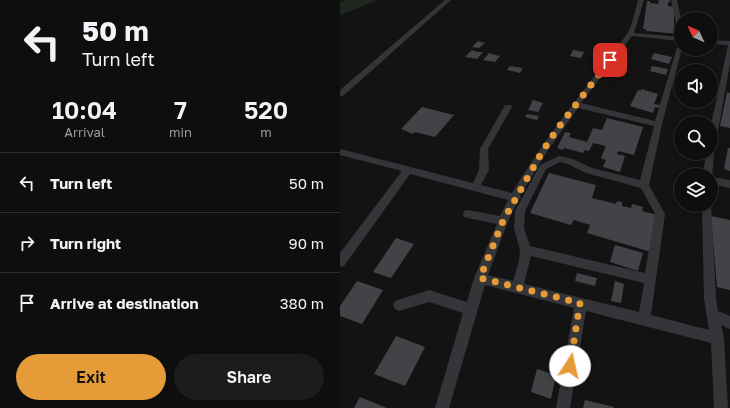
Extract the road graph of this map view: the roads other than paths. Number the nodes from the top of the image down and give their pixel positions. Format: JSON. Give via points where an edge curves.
{"nodes":[{"id":1,"x":448,"y":0,"type":"edge"},
{"id":2,"x":641,"y":0,"type":"edge"},
{"id":3,"x":674,"y":0,"type":"edge"},
{"id":4,"x":677,"y":12,"type":"edge"},
{"id":5,"x":630,"y":34,"type":"junction"},
{"id":6,"x":674,"y":39,"type":"edge"},
{"id":7,"x":718,"y":43,"type":"edge"},
{"id":8,"x":730,"y":44,"type":"edge"},
{"id":9,"x":677,"y":56,"type":"edge"},
{"id":10,"x":728,"y":61,"type":"edge"},
{"id":11,"x":340,"y":94,"type":"edge"},
{"id":12,"x":577,"y":105,"type":"junction"},
{"id":13,"x":508,"y":107,"type":"dead end"},
{"id":14,"x":717,"y":116,"type":"edge"},
{"id":15,"x":658,"y":124,"type":"junction"},
{"id":16,"x":340,"y":152,"type":"edge"},
{"id":17,"x":408,"y":170,"type":"junction"},
{"id":18,"x":718,"y":181,"type":"edge"},
{"id":19,"x":730,"y":184,"type":"edge"},
{"id":20,"x":644,"y":185,"type":"junction"},
{"id":21,"x":475,"y":188,"type":"junction"},
{"id":22,"x":516,"y":198,"type":"junction"},
{"id":23,"x":707,"y":212,"type":"edge"},
{"id":24,"x":468,"y":214,"type":"dead end"},
{"id":25,"x":503,"y":221,"type":"junction"},
{"id":26,"x":526,"y":250,"type":"junction"},
{"id":27,"x":340,"y":262,"type":"edge"},
{"id":28,"x":480,"y":278,"type":"junction"},
{"id":29,"x":649,"y":279,"type":"junction"},
{"id":30,"x":517,"y":288,"type":"junction"},
{"id":31,"x":580,"y":303,"type":"junction"},
{"id":32,"x":398,"y":305,"type":"dead end"},
{"id":33,"x":469,"y":309,"type":"junction"},
{"id":34,"x":714,"y":315,"type":"junction"},
{"id":35,"x":644,"y":320,"type":"junction"},
{"id":36,"x":730,"y":323,"type":"edge"},
{"id":37,"x":717,"y":338,"type":"junction"},
{"id":38,"x":442,"y":408,"type":"edge"},
{"id":39,"x":563,"y":408,"type":"edge"},
{"id":40,"x":721,"y":408,"type":"edge"}],
"edges":[{"from":1,"to":11,"type":"street"},
{"from":2,"to":5,"type":"street"},
{"from":3,"to":4,"type":"street"},
{"from":5,"to":6,"type":"street"},
{"from":5,"to":12,"type":"street"},
{"from":7,"to":8,"type":"street"},
{"from":8,"to":10,"type":"street"},
{"from":9,"to":15,"type":"street"},
{"from":10,"to":14,"type":"street"},
{"from":12,"to":15,"type":"street"},
{"from":12,"to":22,"type":"street","via":[[542,152]]},
{"from":13,"to":21,"type":"street","via":[[484,149],[484,170]]},
{"from":15,"to":20,"type":"street"},
{"from":16,"to":17,"type":"street"},
{"from":17,"to":21,"type":"street"},
{"from":17,"to":27,"type":"street"},
{"from":18,"to":19,"type":"street"},
{"from":20,"to":26,"type":"street","via":[[589,171],[570,161],[559,159],[543,167],[520,211],[519,228]]},
{"from":20,"to":29,"type":"street","via":[[660,214]]},
{"from":21,"to":22,"type":"street"},
{"from":22,"to":25,"type":"street"},
{"from":23,"to":34,"type":"street","via":[[710,298]]},
{"from":24,"to":25,"type":"street"},
{"from":25,"to":28,"type":"street"},
{"from":26,"to":29,"type":"street"},
{"from":26,"to":30,"type":"street"},
{"from":28,"to":30,"type":"street"},
{"from":28,"to":33,"type":"street"},
{"from":29,"to":35,"type":"street"},
{"from":30,"to":31,"type":"street"},
{"from":31,"to":35,"type":"street"},
{"from":31,"to":39,"type":"street"},
{"from":32,"to":33,"type":"street","via":[[428,296]]},
{"from":33,"to":38,"type":"street"},
{"from":34,"to":36,"type":"street"},
{"from":34,"to":37,"type":"street"},
{"from":35,"to":37,"type":"street"},
{"from":37,"to":40,"type":"street"}]}
